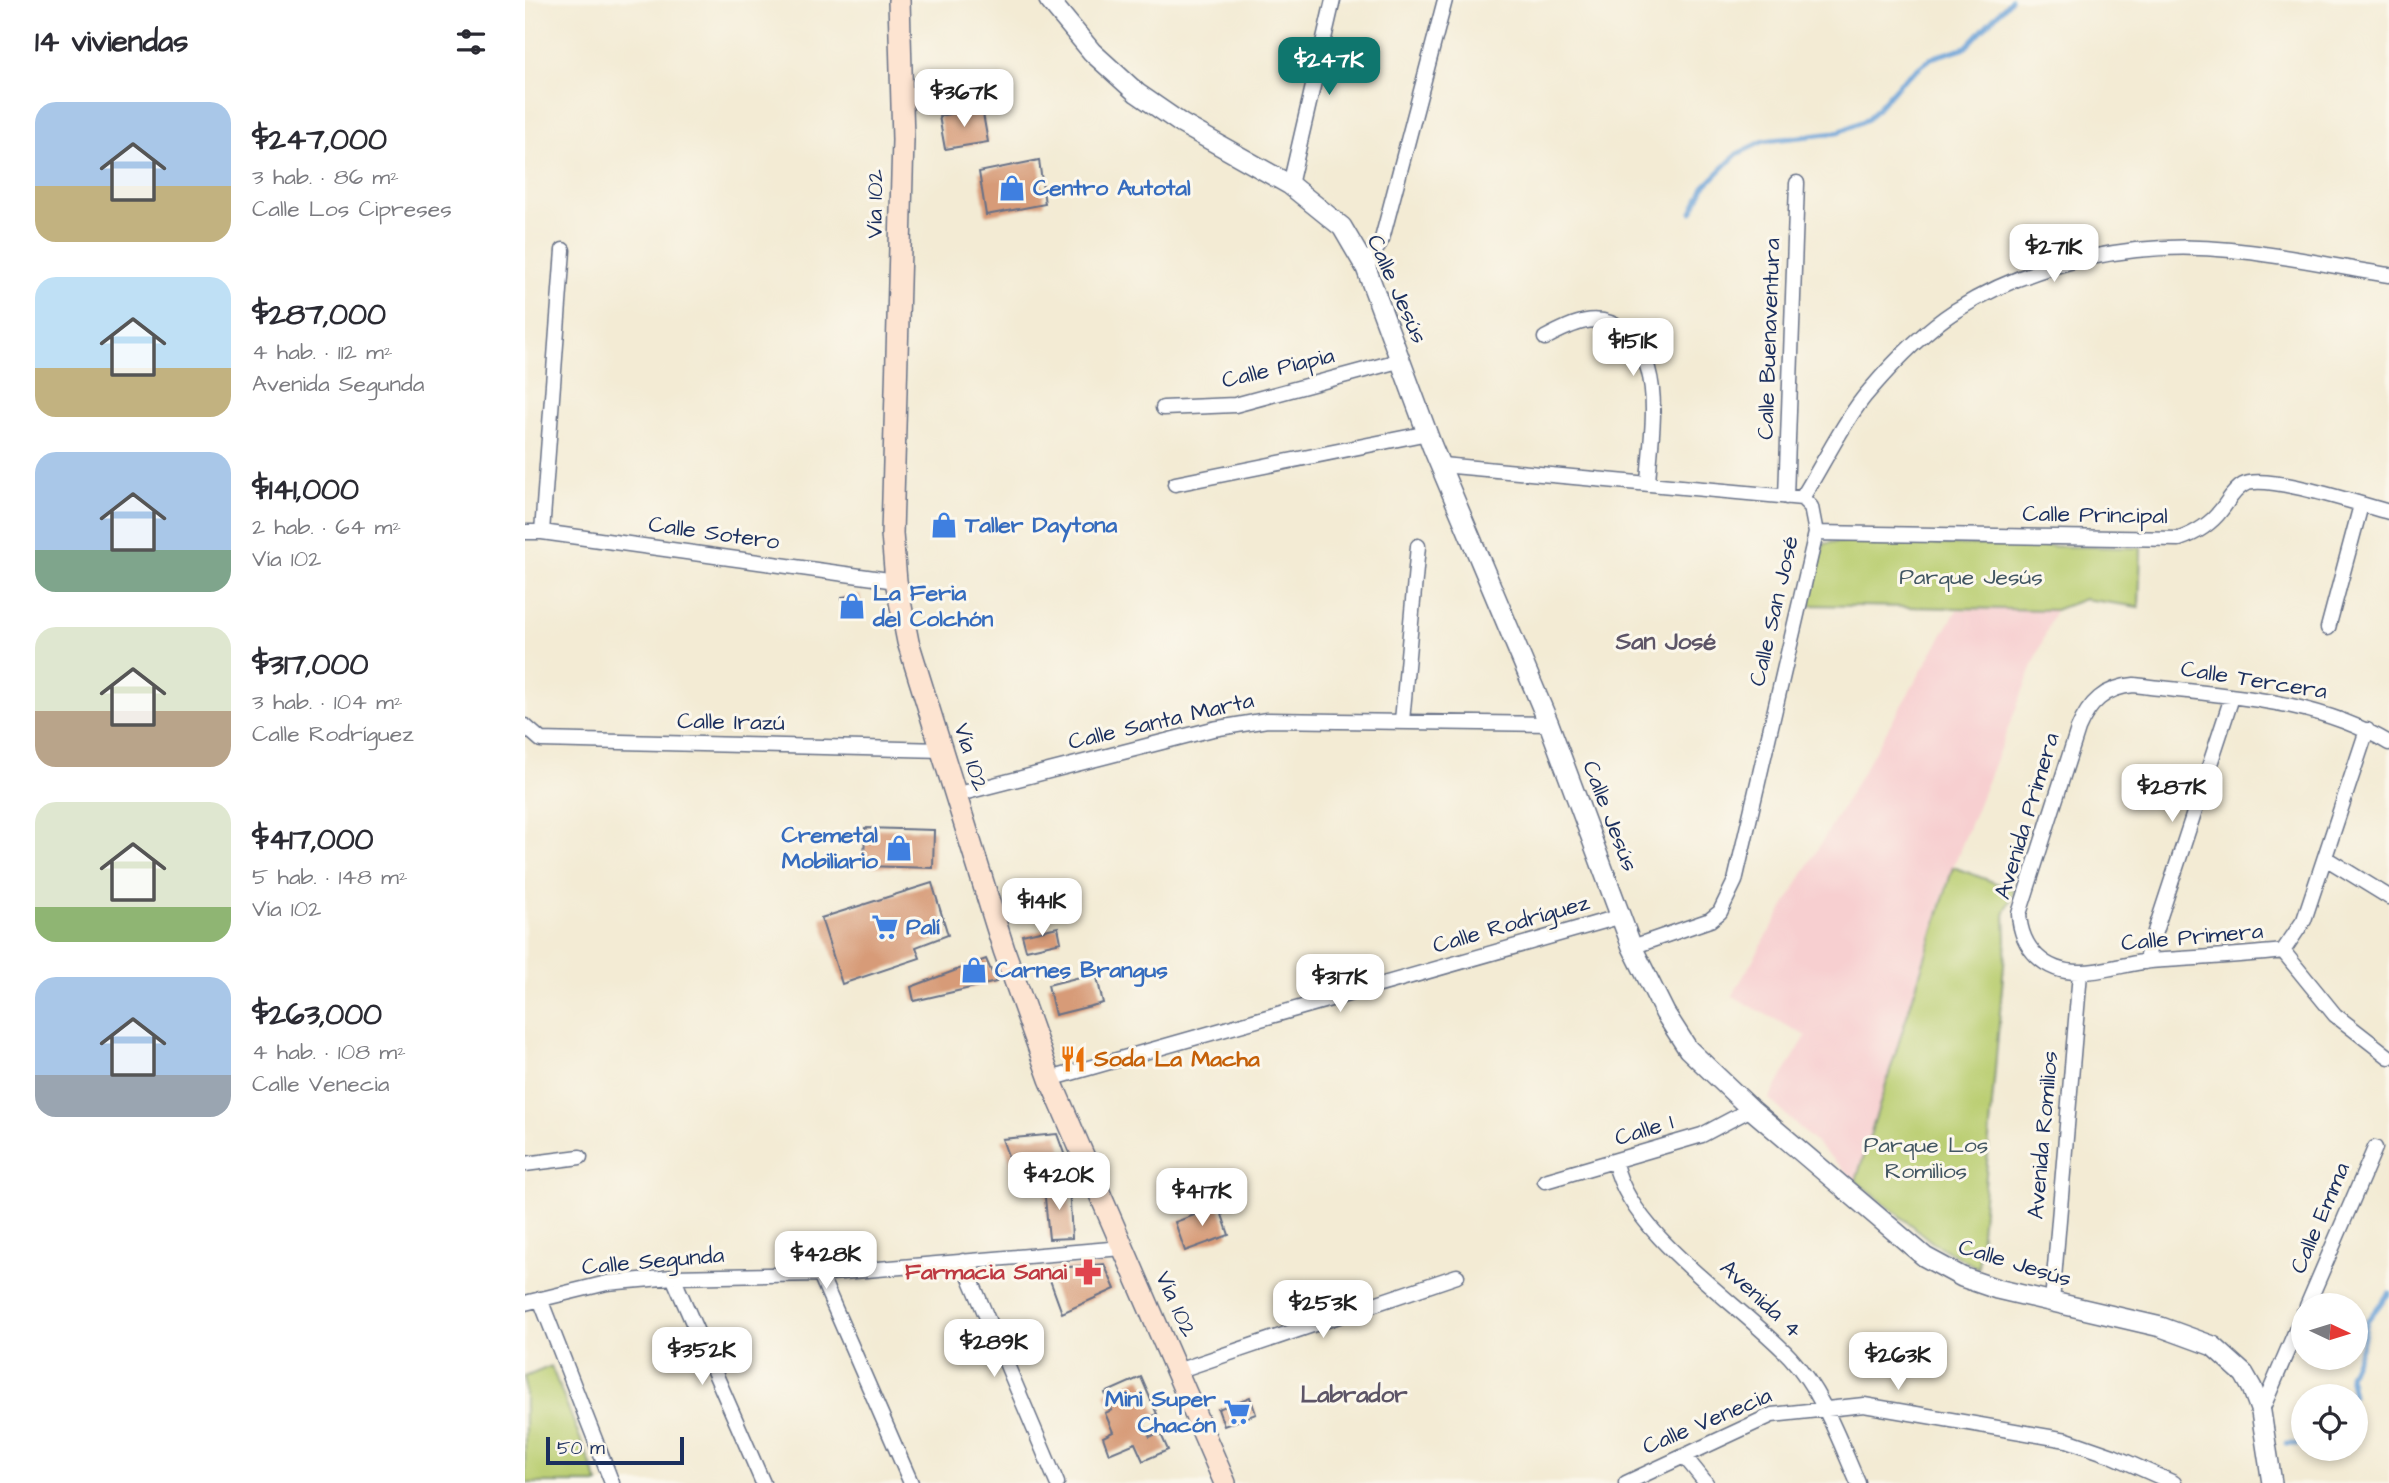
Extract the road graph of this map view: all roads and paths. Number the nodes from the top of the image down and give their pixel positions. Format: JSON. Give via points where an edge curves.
{"nodes":[{"id":1,"x":899,"y":0,"type":"edge"},
{"id":2,"x":1049,"y":0,"type":"edge"},
{"id":3,"x":1333,"y":0,"type":"edge"},
{"id":4,"x":1445,"y":0,"type":"edge"},
{"id":5,"x":1797,"y":183,"type":"dead end"},
{"id":6,"x":1290,"y":185,"type":"junction"},
{"id":7,"x":563,"y":250,"type":"dead end"},
{"id":8,"x":1366,"y":268,"type":"junction"},
{"id":9,"x":2389,"y":275,"type":"edge"},
{"id":10,"x":1545,"y":338,"type":"dead end"},
{"id":11,"x":1402,"y":360,"type":"junction"},
{"id":12,"x":1163,"y":408,"type":"dead end"},
{"id":13,"x":1428,"y":433,"type":"junction"},
{"id":14,"x":1442,"y":465,"type":"junction"},
{"id":15,"x":1175,"y":484,"type":"dead end"},
{"id":16,"x":1648,"y":484,"type":"junction"},
{"id":17,"x":1786,"y":497,"type":"junction"},
{"id":18,"x":1802,"y":498,"type":"junction"},
{"id":19,"x":2361,"y":505,"type":"junction"},
{"id":20,"x":2389,"y":512,"type":"edge"},
{"id":21,"x":525,"y":532,"type":"edge"},
{"id":22,"x":541,"y":532,"type":"junction"},
{"id":23,"x":1816,"y":533,"type":"junction"},
{"id":24,"x":1418,"y":546,"type":"dead end"},
{"id":25,"x":896,"y":581,"type":"junction"},
{"id":26,"x":2328,"y":628,"type":"dead end"},
{"id":27,"x":2107,"y":690,"type":"joint"},
{"id":28,"x":2232,"y":697,"type":"junction"},
{"id":29,"x":1402,"y":722,"type":"junction"},
{"id":30,"x":1549,"y":724,"type":"junction"},
{"id":31,"x":525,"y":726,"type":"edge"},
{"id":32,"x":2367,"y":730,"type":"junction"},
{"id":33,"x":2389,"y":743,"type":"edge"},
{"id":34,"x":942,"y":750,"type":"junction"},
{"id":35,"x":955,"y":795,"type":"junction"},
{"id":36,"x":2327,"y":859,"type":"junction"},
{"id":37,"x":2389,"y":897,"type":"edge"},
{"id":38,"x":1622,"y":916,"type":"junction"},
{"id":39,"x":1632,"y":947,"type":"junction"},
{"id":40,"x":2283,"y":951,"type":"junction"},
{"id":41,"x":2145,"y":962,"type":"junction"},
{"id":42,"x":2080,"y":973,"type":"junction"},
{"id":43,"x":2389,"y":1057,"type":"edge"},
{"id":44,"x":1050,"y":1079,"type":"junction"},
{"id":45,"x":1751,"y":1109,"type":"junction"},
{"id":46,"x":2375,"y":1148,"type":"dead end"},
{"id":47,"x":580,"y":1157,"type":"dead end"},
{"id":48,"x":1615,"y":1163,"type":"junction"},
{"id":49,"x":525,"y":1164,"type":"edge"},
{"id":50,"x":1545,"y":1181,"type":"dead end"},
{"id":51,"x":1122,"y":1248,"type":"junction"},
{"id":52,"x":963,"y":1261,"type":"junction"},
{"id":53,"x":820,"y":1274,"type":"junction"},
{"id":54,"x":1457,"y":1276,"type":"dead end"},
{"id":55,"x":673,"y":1277,"type":"junction"},
{"id":56,"x":2313,"y":1293,"type":"edge"},
{"id":57,"x":532,"y":1301,"type":"edge"},
{"id":58,"x":2052,"y":1302,"type":"junction"},
{"id":59,"x":2291,"y":1342,"type":"edge"},
{"id":60,"x":1177,"y":1371,"type":"junction"},
{"id":61,"x":1825,"y":1407,"type":"junction"},
{"id":62,"x":2261,"y":1412,"type":"junction"},
{"id":63,"x":2267,"y":1451,"type":"junction"},
{"id":64,"x":1685,"y":1457,"type":"junction"},
{"id":65,"x":613,"y":1483,"type":"edge"},
{"id":66,"x":763,"y":1483,"type":"edge"},
{"id":67,"x":911,"y":1483,"type":"edge"},
{"id":68,"x":1057,"y":1483,"type":"edge"},
{"id":69,"x":1225,"y":1483,"type":"edge"},
{"id":70,"x":1626,"y":1483,"type":"edge"},
{"id":71,"x":1706,"y":1483,"type":"edge"},
{"id":72,"x":1858,"y":1483,"type":"edge"},
{"id":73,"x":2174,"y":1483,"type":"edge"},
{"id":74,"x":2261,"y":1483,"type":"edge"},
{"id":75,"x":2272,"y":1483,"type":"edge"}],
"edges":[{"from":1,"to":25,"type":"main road","name":"Vía 102","via":[[903,140],[892,534]]},
{"from":2,"to":6,"type":"street","name":"Calle Jesús","via":[[1092,52],[1137,93]]},
{"from":3,"to":6,"type":"street"},
{"from":4,"to":8,"type":"street","via":[[1382,239]]},
{"from":5,"to":17,"type":"street","name":"Calle Buenaventura"},
{"from":6,"to":8,"type":"street","name":"Calle Jesús","via":[[1342,227]]},
{"from":7,"to":22,"type":"street"},
{"from":8,"to":11,"type":"street","name":"Calle Jesús"},
{"from":9,"to":18,"type":"street","via":[[2186,247],[2088,259],[2013,280],[1953,312],[1868,392]]},
{"from":10,"to":16,"type":"street","via":[[1586,320],[1602,320],[1617,325],[1643,353],[1652,398]]},
{"from":11,"to":12,"type":"street","name":"Calle Piapia","via":[[1235,405]]},
{"from":11,"to":13,"type":"street","name":"Calle Jesús"},
{"from":13,"to":14,"type":"street","name":"Calle Jesús"},
{"from":13,"to":15,"type":"street"},
{"from":14,"to":16,"type":"street"},
{"from":14,"to":30,"type":"street","name":"Calle Jesús"},
{"from":16,"to":17,"type":"street"},
{"from":17,"to":18,"type":"street"},
{"from":18,"to":23,"type":"street","name":"Calle San José","via":[[1811,507]]},
{"from":19,"to":20,"type":"street","name":"Calle Principal"},
{"from":19,"to":23,"type":"street","name":"Calle Principal","via":[[2258,481],[2232,494],[2209,524],[2179,539]]},
{"from":19,"to":26,"type":"street"},
{"from":21,"to":22,"type":"street","name":"Calle Sotero"},
{"from":22,"to":25,"type":"street","name":"Calle Sotero"},
{"from":23,"to":39,"type":"street","name":"Calle San José","via":[[1728,898],[1710,920]]},
{"from":24,"to":29,"type":"street"},
{"from":25,"to":34,"type":"main road","name":"Vía 102","via":[[908,642]]},
{"from":27,"to":28,"type":"street","name":"Calle Tercera","via":[[2134,685]]},
{"from":27,"to":42,"type":"street","name":"Avenida Primera","via":[[2085,712],[2078,729],[2019,914],[2020,933],[2032,952]]},
{"from":28,"to":32,"type":"street","name":"Calle Tercera","via":[[2328,713]]},
{"from":28,"to":41,"type":"street"},
{"from":29,"to":30,"type":"street","name":"Calle Santa Marta"},
{"from":29,"to":35,"type":"street","name":"Calle Santa Marta","via":[[1267,720],[1213,729]]},
{"from":30,"to":38,"type":"street","name":"Calle Jesús"},
{"from":31,"to":34,"type":"street","name":"Calle Irazú","via":[[541,740]]},
{"from":32,"to":33,"type":"street","name":"Calle Tercera"},
{"from":32,"to":36,"type":"street"},
{"from":34,"to":35,"type":"main road","name":"Vía 102"},
{"from":35,"to":44,"type":"main road","name":"Vía 102"},
{"from":36,"to":37,"type":"street"},
{"from":36,"to":40,"type":"street","via":[[2304,920]]},
{"from":38,"to":39,"type":"street","name":"Calle Jesús"},
{"from":38,"to":44,"type":"street","name":"Calle Rodríguez"},
{"from":39,"to":45,"type":"street","name":"Calle Jesús","via":[[1688,1049]]},
{"from":40,"to":41,"type":"street","name":"Calle Primera"},
{"from":40,"to":43,"type":"street","name":"Calle Primera","via":[[2335,1015]]},
{"from":41,"to":42,"type":"street","name":"Calle Primera"},
{"from":42,"to":58,"type":"street","name":"Avenida Romilios"},
{"from":44,"to":51,"type":"main road","name":"Vía 102"},
{"from":45,"to":48,"type":"street","name":"Calle 1","via":[[1702,1135]]},
{"from":45,"to":58,"type":"street","name":"Calle Jesús","via":[[1925,1258],[1962,1277]]},
{"from":46,"to":56,"type":"street","name":"Calle Emma"},
{"from":47,"to":49,"type":"street"},
{"from":48,"to":50,"type":"street","name":"Calle 1"},
{"from":48,"to":61,"type":"street","name":"Avenida 4","via":[[1629,1201],[1650,1229],[1791,1359]]},
{"from":51,"to":52,"type":"street","name":"Calle Segunda"},
{"from":51,"to":60,"type":"main road","name":"Vía 102"},
{"from":52,"to":53,"type":"street","name":"Calle Segunda"},
{"from":52,"to":68,"type":"street"},
{"from":53,"to":55,"type":"street","name":"Calle Segunda"},
{"from":53,"to":67,"type":"street"},
{"from":54,"to":60,"type":"street"},
{"from":55,"to":57,"type":"street","name":"Calle Segunda","via":[[607,1283]]},
{"from":55,"to":66,"type":"street"},
{"from":57,"to":65,"type":"street"},
{"from":58,"to":62,"type":"street","name":"Calle Jesús","via":[[2161,1327],[2213,1346],[2244,1374]]},
{"from":59,"to":62,"type":"street"},
{"from":60,"to":69,"type":"main road","name":"Vía 102"},
{"from":61,"to":64,"type":"street","name":"Calle Venecia","via":[[1772,1415]]},
{"from":61,"to":72,"type":"street","name":"Avenida 4"},
{"from":61,"to":73,"type":"street","name":"Calle Venecia","via":[[1874,1406],[2067,1440]]},
{"from":62,"to":63,"type":"street","name":"Calle Jesús"},
{"from":63,"to":74,"type":"street"},
{"from":63,"to":75,"type":"street","name":"Calle Jesús"},
{"from":64,"to":70,"type":"street","name":"Calle Venecia"},
{"from":64,"to":71,"type":"street"}]}
